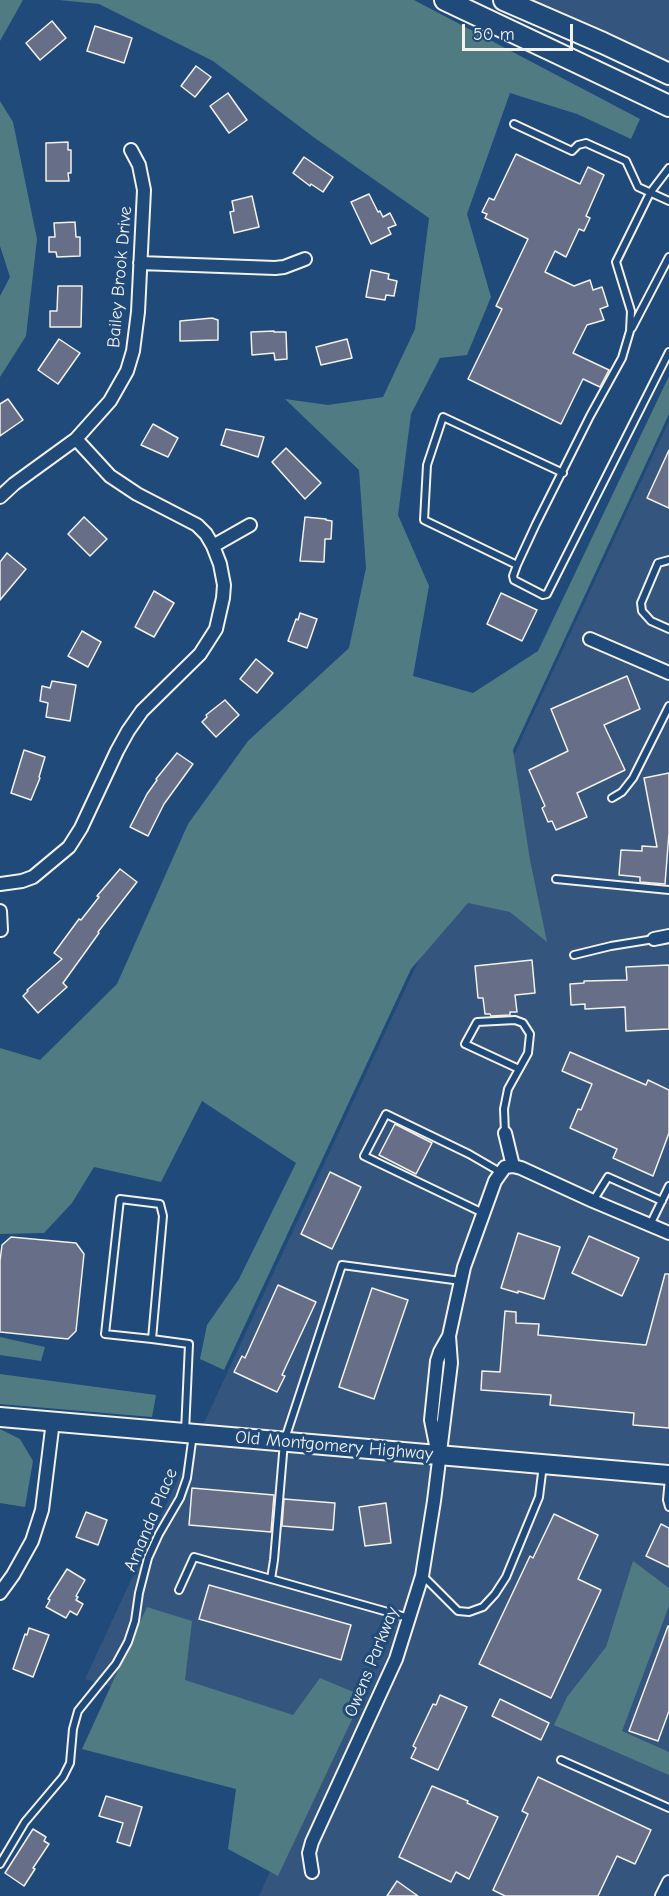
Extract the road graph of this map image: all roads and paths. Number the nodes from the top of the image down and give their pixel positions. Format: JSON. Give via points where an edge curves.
{"nodes":[{"id":1,"x":445,"y":0,"type":"edge"},
{"id":2,"x":504,"y":0,"type":"edge"},
{"id":3,"x":669,"y":74,"type":"edge"},
{"id":4,"x":669,"y":106,"type":"edge"},
{"id":5,"x":514,"y":124,"type":"dead end"},
{"id":6,"x":131,"y":150,"type":"dead end"},
{"id":7,"x":669,"y":168,"type":"edge"},
{"id":8,"x":650,"y":192,"type":"junction"},
{"id":9,"x":669,"y":201,"type":"edge"},
{"id":10,"x":669,"y":257,"type":"edge"},
{"id":11,"x":305,"y":259,"type":"dead end"},
{"id":12,"x":140,"y":263,"type":"junction"},
{"id":13,"x":630,"y":332,"type":"junction"},
{"id":14,"x":669,"y":352,"type":"edge"},
{"id":15,"x":76,"y":439,"type":"junction"},
{"id":16,"x":562,"y":473,"type":"junction"},
{"id":17,"x":0,"y":498,"type":"edge"},
{"id":18,"x":250,"y":525,"type":"dead end"},
{"id":19,"x":213,"y":546,"type":"junction"},
{"id":20,"x":669,"y":560,"type":"edge"},
{"id":21,"x":517,"y":565,"type":"junction"},
{"id":22,"x":669,"y":629,"type":"edge"},
{"id":23,"x":590,"y":639,"type":"dead end"},
{"id":24,"x":669,"y":673,"type":"edge"},
{"id":25,"x":669,"y":706,"type":"edge"},
{"id":26,"x":612,"y":798,"type":"dead end"},
{"id":27,"x":556,"y":879,"type":"dead end"},
{"id":28,"x":0,"y":884,"type":"edge"},
{"id":29,"x":669,"y":890,"type":"edge"},
{"id":30,"x":0,"y":911,"type":"edge"},
{"id":31,"x":1,"y":930,"type":"edge"},
{"id":32,"x":669,"y":936,"type":"edge"},
{"id":33,"x":654,"y":939,"type":"joint"},
{"id":34,"x":574,"y":955,"type":"dead end"},
{"id":35,"x":519,"y":1069,"type":"junction"},
{"id":36,"x":505,"y":1133,"type":"joint"},
{"id":37,"x":513,"y":1166,"type":"junction"},
{"id":38,"x":500,"y":1172,"type":"junction"},
{"id":39,"x":669,"y":1186,"type":"edge"},
{"id":40,"x":593,"y":1201,"type":"junction"},
{"id":41,"x":662,"y":1201,"type":"junction"},
{"id":42,"x":483,"y":1213,"type":"junction"},
{"id":43,"x":650,"y":1225,"type":"junction"},
{"id":44,"x":669,"y":1233,"type":"edge"},
{"id":45,"x":461,"y":1281,"type":"junction"},
{"id":46,"x":152,"y":1339,"type":"junction"},
{"id":47,"x":0,"y":1417,"type":"edge"},
{"id":48,"x":53,"y":1421,"type":"junction"},
{"id":49,"x":189,"y":1433,"type":"junction"},
{"id":50,"x":284,"y":1442,"type":"junction"},
{"id":51,"x":439,"y":1456,"type":"junction"},
{"id":52,"x":543,"y":1465,"type":"junction"},
{"id":53,"x":669,"y":1475,"type":"edge"},
{"id":54,"x":669,"y":1507,"type":"edge"},
{"id":55,"x":422,"y":1576,"type":"junction"},
{"id":56,"x":271,"y":1579,"type":"junction"},
{"id":57,"x":179,"y":1590,"type":"dead end"},
{"id":58,"x":0,"y":1593,"type":"edge"},
{"id":59,"x":410,"y":1618,"type":"junction"},
{"id":60,"x":561,"y":1760,"type":"dead end"},
{"id":61,"x":669,"y":1809,"type":"edge"},
{"id":62,"x":0,"y":1864,"type":"edge"},
{"id":63,"x":312,"y":1872,"type":"dead end"},
{"id":64,"x":669,"y":1882,"type":"edge"},
{"id":65,"x":662,"y":1896,"type":"edge"}],
"edges":[{"from":1,"to":4,"type":"main road"},
{"from":2,"to":3,"type":"main road"},
{"from":5,"to":8,"type":"lane","via":[[572,151],[586,143],[626,160],[638,188]]},
{"from":6,"to":12,"type":"street","name":"Bailey Brook Drive","via":[[140,165],[144,190]]},
{"from":7,"to":8,"type":"lane"},
{"from":8,"to":9,"type":"lane"},
{"from":8,"to":13,"type":"lane","via":[[616,262],[631,311]]},
{"from":10,"to":13,"type":"lane"},
{"from":11,"to":12,"type":"street","via":[[275,268]]},
{"from":12,"to":15,"type":"street","name":"Bailey Brook Drive","via":[[136,334],[128,371],[110,401]]},
{"from":13,"to":16,"type":"lane","via":[[622,358]]},
{"from":14,"to":21,"type":"lane","via":[[547,594],[514,580]]},
{"from":15,"to":17,"type":"street","name":"Bailey Brook Drive"},
{"from":15,"to":19,"type":"street","via":[[110,476],[197,525]]},
{"from":16,"to":21,"type":"lane"},
{"from":16,"to":21,"type":"lane","via":[[443,417],[427,465],[424,520]]},
{"from":18,"to":19,"type":"street"},
{"from":19,"to":28,"type":"street","via":[[224,585],[220,615],[210,639],[128,731],[69,847],[33,877]]},
{"from":20,"to":22,"type":"lane","via":[[658,563],[641,603],[642,611],[651,621]]},
{"from":23,"to":24,"type":"street"},
{"from":25,"to":26,"type":"lane","via":[[633,778]]},
{"from":27,"to":29,"type":"lane"},
{"from":30,"to":31,"type":"street"},
{"from":32,"to":33,"type":"street"},
{"from":33,"to":34,"type":"lane"},
{"from":35,"to":35,"type":"lane","via":[[530,1043],[527,1027],[515,1020],[477,1022],[465,1044]]},
{"from":35,"to":36,"type":"lane","via":[[508,1089]]},
{"from":36,"to":37,"type":"street"},
{"from":37,"to":38,"type":"street"},
{"from":37,"to":40,"type":"street"},
{"from":38,"to":42,"type":"street","name":"Owens Parkway"},
{"from":38,"to":42,"type":"lane","via":[[386,1114],[364,1156]]},
{"from":39,"to":41,"type":"lane"},
{"from":40,"to":41,"type":"lane","via":[[608,1177]]},
{"from":40,"to":43,"type":"street"},
{"from":41,"to":43,"type":"lane"},
{"from":42,"to":45,"type":"street","name":"Owens Parkway"},
{"from":43,"to":44,"type":"street"},
{"from":45,"to":50,"type":"lane","via":[[342,1265]]},
{"from":45,"to":51,"type":"street","name":"Owens Parkway","via":[[449,1336],[438,1361],[431,1420]]},
{"from":46,"to":46,"type":"lane","via":[[105,1334],[120,1199],[160,1204],[164,1216]]},
{"from":46,"to":49,"type":"lane","name":"Amanda Place","via":[[189,1344]]},
{"from":47,"to":48,"type":"street","name":"Old Montgomery Highway"},
{"from":48,"to":49,"type":"street","name":"Old Montgomery Highway"},
{"from":48,"to":58,"type":"street","via":[[42,1510],[32,1541]]},
{"from":49,"to":50,"type":"street","name":"Old Montgomery Highway"},
{"from":49,"to":62,"type":"lane","name":"Amanda Place","via":[[188,1478],[148,1558],[128,1642],[116,1664],[78,1711],[70,1762],[63,1777],[25,1822]]},
{"from":50,"to":51,"type":"street","name":"Old Montgomery Highway"},
{"from":50,"to":56,"type":"lane"},
{"from":51,"to":52,"type":"street","name":"Old Montgomery Highway"},
{"from":51,"to":55,"type":"street","name":"Owens Parkway"},
{"from":52,"to":53,"type":"street","name":"Old Montgomery Highway"},
{"from":52,"to":55,"type":"lane","via":[[540,1497],[506,1577],[483,1607],[458,1611]]},
{"from":53,"to":54,"type":"lane"},
{"from":55,"to":59,"type":"street","name":"Owens Parkway"},
{"from":56,"to":57,"type":"lane","via":[[194,1557]]},
{"from":56,"to":59,"type":"lane"},
{"from":59,"to":63,"type":"street","name":"Owens Parkway","via":[[396,1659],[312,1842]]},
{"from":60,"to":61,"type":"lane"},
{"from":64,"to":65,"type":"street"}]}
